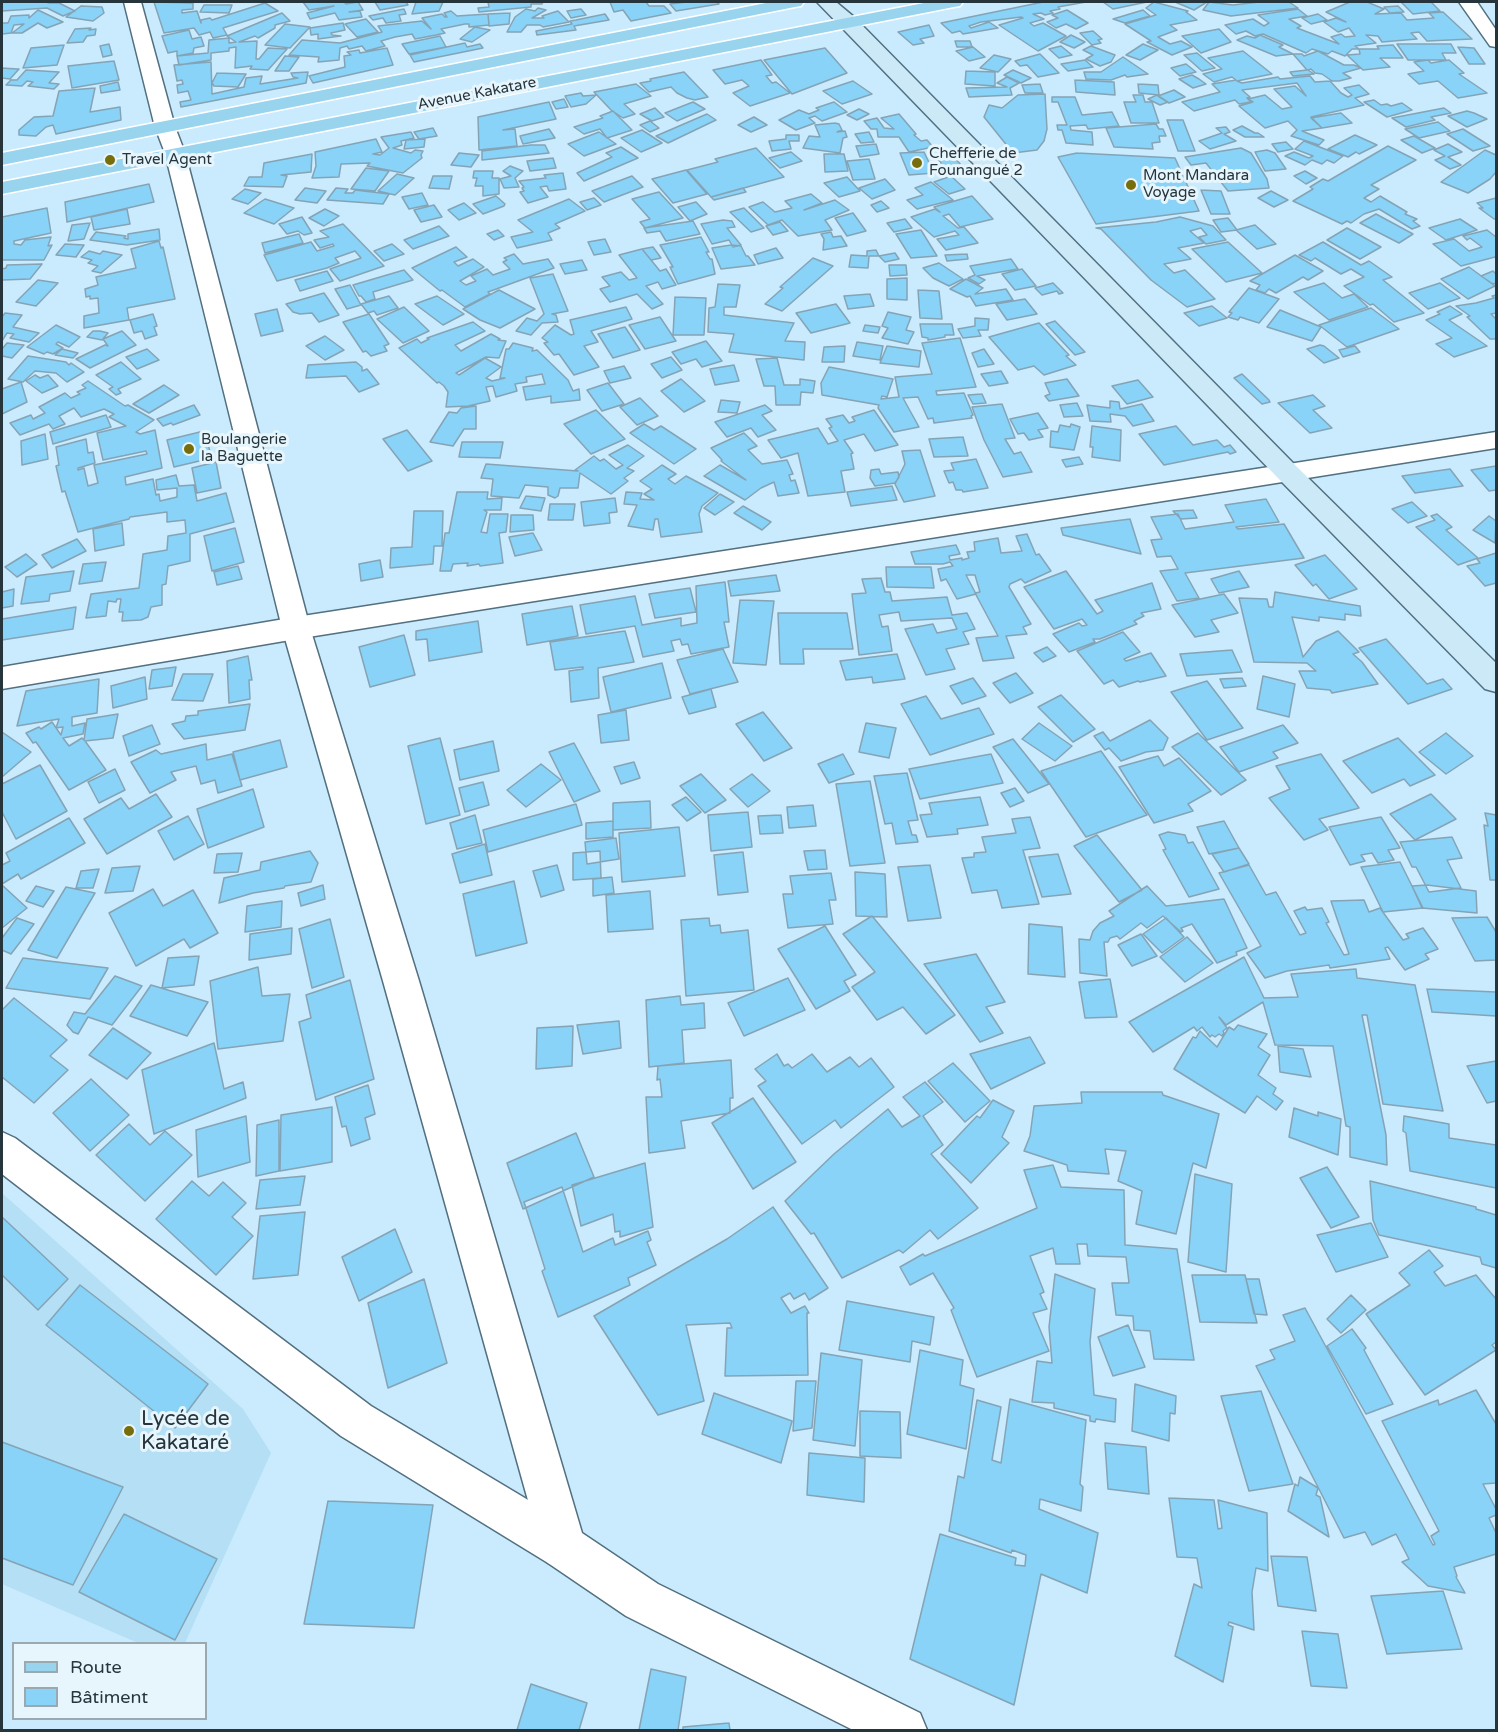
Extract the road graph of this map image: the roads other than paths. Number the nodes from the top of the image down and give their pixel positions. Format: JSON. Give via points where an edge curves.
{"nodes":[{"id":1,"x":132,"y":2,"type":"edge"},
{"id":2,"x":795,"y":2,"type":"edge"},
{"id":3,"x":826,"y":2,"type":"edge"},
{"id":4,"x":954,"y":2,"type":"edge"},
{"id":5,"x":1468,"y":2,"type":"edge"},
{"id":6,"x":848,"y":21,"type":"junction"},
{"id":7,"x":1497,"y":42,"type":"edge"},
{"id":8,"x":170,"y":140,"type":"junction"},
{"id":9,"x":2,"y":159,"type":"edge"},
{"id":10,"x":2,"y":188,"type":"edge"},
{"id":11,"x":1497,"y":440,"type":"edge"},
{"id":12,"x":1287,"y":472,"type":"junction"},
{"id":13,"x":296,"y":628,"type":"junction"},
{"id":14,"x":2,"y":678,"type":"edge"},
{"id":15,"x":1497,"y":681,"type":"edge"},
{"id":16,"x":2,"y":1151,"type":"edge"},
{"id":17,"x":564,"y":1547,"type":"junction"},
{"id":18,"x":903,"y":1731,"type":"edge"}],
"edges":[{"from":1,"to":8,"type":"street"},
{"from":2,"to":8,"type":"main road","name":"Avenue Kakatare"},
{"from":3,"to":6,"type":"main road"},
{"from":4,"to":6,"type":"main road","name":"Avenue Kakatare"},
{"from":5,"to":7,"type":"street"},
{"from":6,"to":8,"type":"main road","name":"Avenue Kakatare"},
{"from":6,"to":12,"type":"main road"},
{"from":8,"to":9,"type":"main road","name":"Avenue Kakatare"},
{"from":8,"to":10,"type":"main road","name":"Avenue Kakatare"},
{"from":8,"to":13,"type":"street"},
{"from":11,"to":12,"type":"street"},
{"from":12,"to":13,"type":"street"},
{"from":12,"to":15,"type":"main road"},
{"from":13,"to":14,"type":"street"},
{"from":13,"to":17,"type":"street"},
{"from":16,"to":17,"type":"street","via":[[356,1421]]},
{"from":17,"to":18,"type":"street","via":[[642,1600]]}]}
